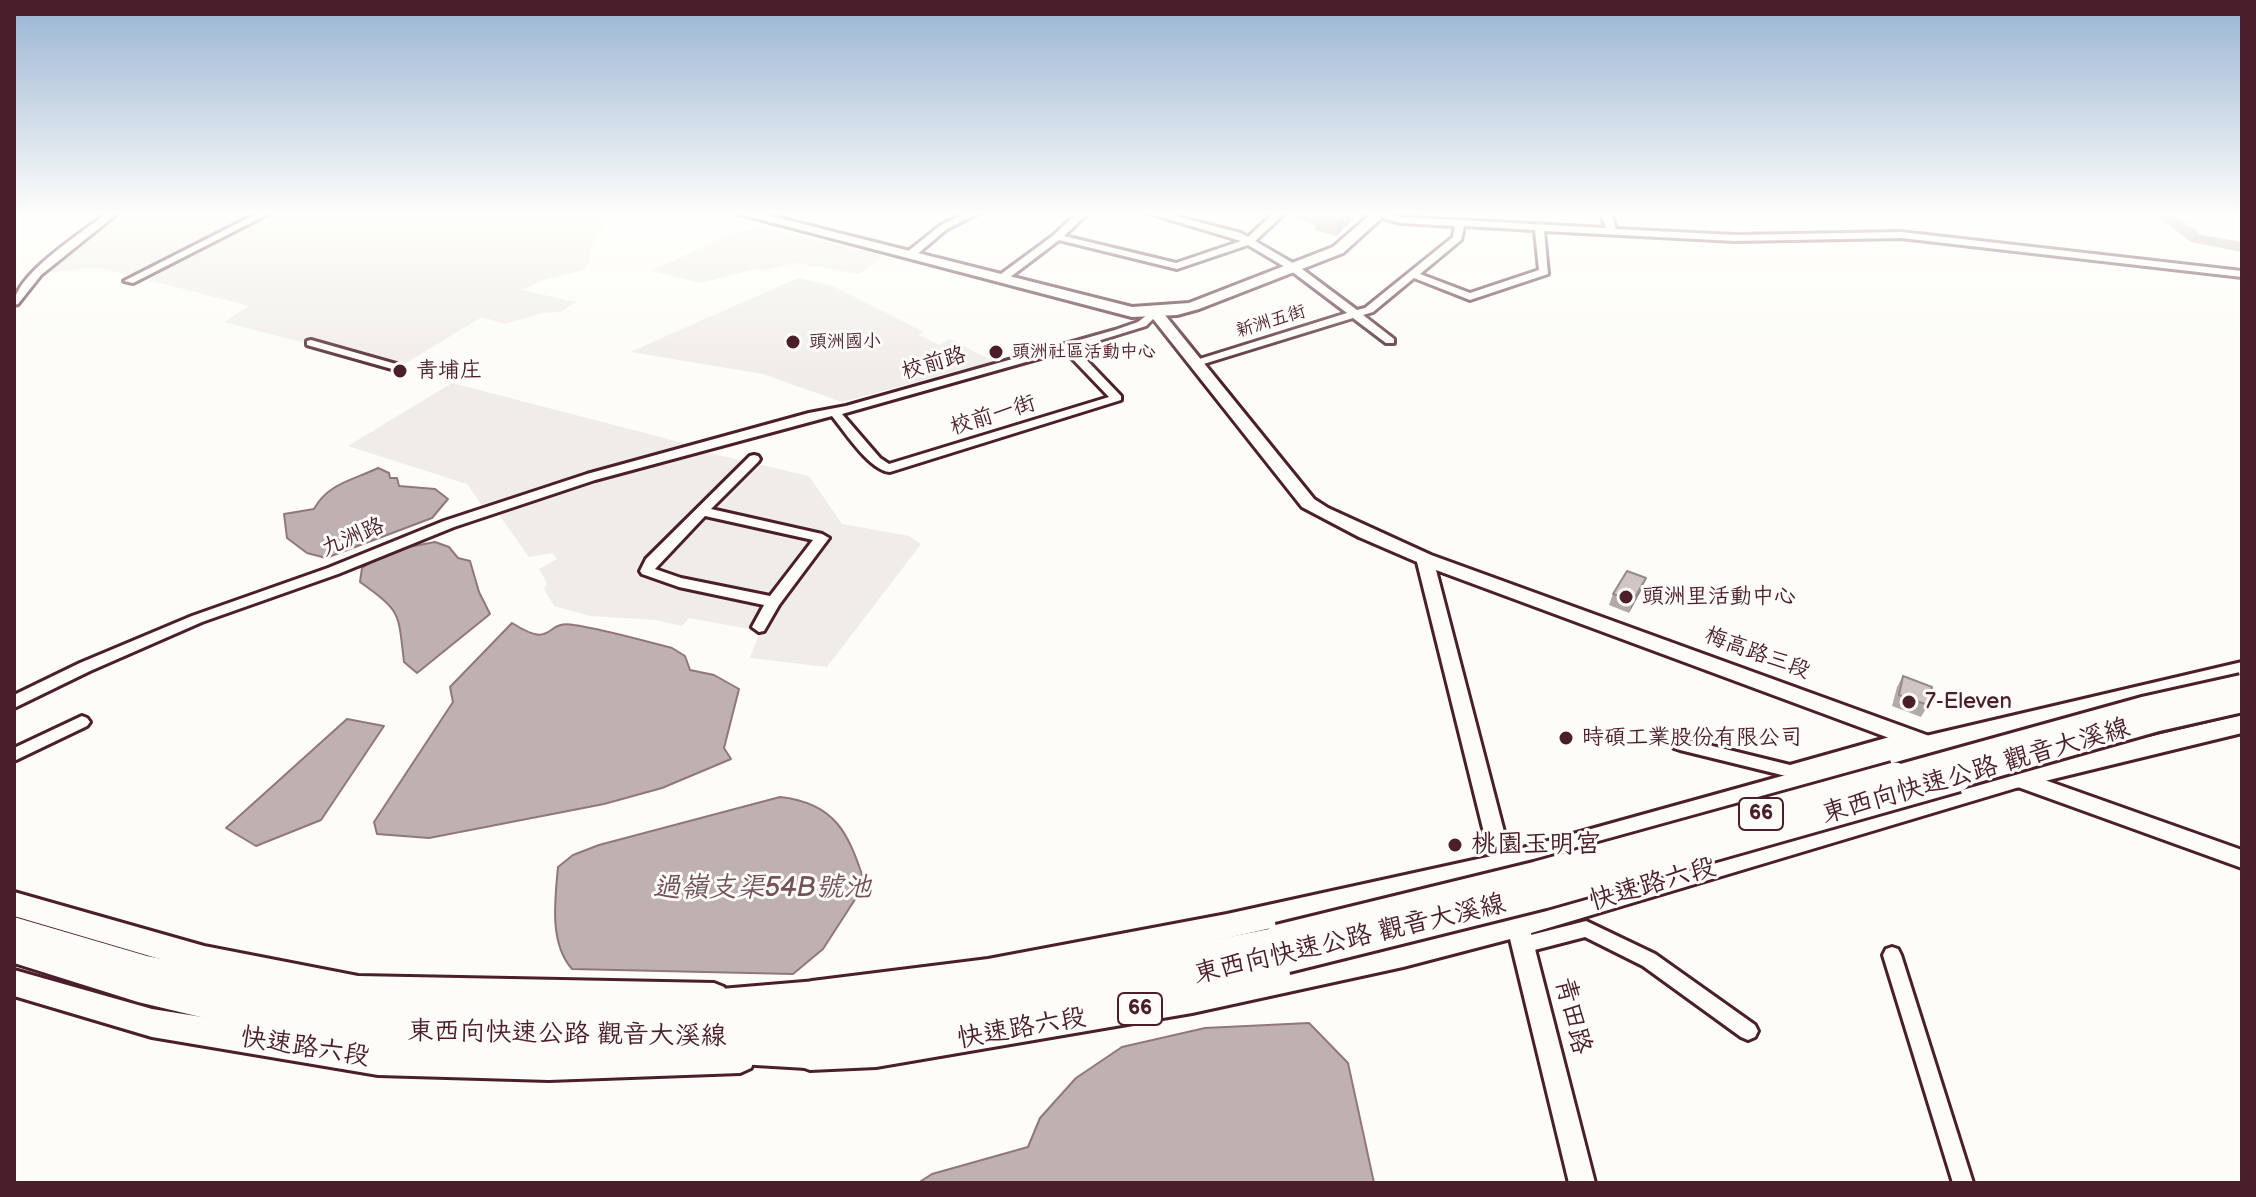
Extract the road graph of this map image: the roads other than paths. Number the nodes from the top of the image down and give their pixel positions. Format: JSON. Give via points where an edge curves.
{"nodes":[{"id":1,"x":42,"y":269,"type":"edge"},
{"id":2,"x":153,"y":269,"type":"edge"},
{"id":3,"x":964,"y":269,"type":"edge"},
{"id":4,"x":1015,"y":269,"type":"edge"},
{"id":5,"x":1292,"y":269,"type":"edge"},
{"id":6,"x":1295,"y":269,"type":"edge"},
{"id":7,"x":1422,"y":269,"type":"edge"},
{"id":8,"x":1544,"y":269,"type":"edge"},
{"id":9,"x":2197,"y":269,"type":"edge"},
{"id":10,"x":2242,"y":274,"type":"edge"},
{"id":11,"x":1415,"y":275,"type":"junction"},
{"id":12,"x":1001,"y":279,"type":"junction"},
{"id":13,"x":129,"y":281,"type":"dead end"},
{"id":14,"x":14,"y":302,"type":"edge"},
{"id":15,"x":1155,"y":312,"type":"junction"},
{"id":16,"x":1354,"y":315,"type":"junction"},
{"id":17,"x":1390,"y":341,"type":"dead end"},
{"id":18,"x":311,"y":343,"type":"dead end"},
{"id":19,"x":1067,"y":346,"type":"junction"},
{"id":20,"x":1197,"y":363,"type":"junction"},
{"id":21,"x":392,"y":366,"type":"dead end"},
{"id":22,"x":834,"y":411,"type":"junction"},
{"id":23,"x":720,"y":443,"type":"joint"},
{"id":24,"x":754,"y":459,"type":"dead end"},
{"id":25,"x":701,"y":511,"type":"junction"},
{"id":26,"x":1425,"y":559,"type":"junction"},
{"id":27,"x":773,"y":602,"type":"junction"},
{"id":28,"x":759,"y":627,"type":"dead end"},
{"id":29,"x":2242,"y":670,"type":"edge"},
{"id":30,"x":2242,"y":686,"type":"edge"},
{"id":31,"x":2242,"y":701,"type":"edge"},
{"id":32,"x":14,"y":702,"type":"edge"},
{"id":33,"x":82,"y":722,"type":"dead end"},
{"id":34,"x":2242,"y":724,"type":"edge"},
{"id":35,"x":1920,"y":740,"type":"junction"},
{"id":36,"x":1680,"y":744,"type":"dead end"},
{"id":37,"x":14,"y":755,"type":"edge"},
{"id":38,"x":2016,"y":778,"type":"junction"},
{"id":39,"x":2242,"y":859,"type":"edge"},
{"id":40,"x":1501,"y":865,"type":"junction"},
{"id":41,"x":14,"y":904,"type":"edge"},
{"id":42,"x":14,"y":929,"type":"edge"},
{"id":43,"x":1520,"y":935,"type":"junction"},
{"id":44,"x":14,"y":950,"type":"edge"},
{"id":45,"x":1892,"y":955,"type":"dead end"},
{"id":46,"x":14,"y":983,"type":"edge"},
{"id":47,"x":828,"y":993,"type":"junction"},
{"id":48,"x":553,"y":1028,"type":"junction"},
{"id":49,"x":1748,"y":1031,"type":"dead end"},
{"id":50,"x":823,"y":1055,"type":"junction"},
{"id":51,"x":1582,"y":1183,"type":"edge"},
{"id":52,"x":1963,"y":1183,"type":"edge"}],
"edges":[{"from":1,"to":14,"type":"street"},
{"from":2,"to":13,"type":"street"},
{"from":3,"to":12,"type":"main road"},
{"from":4,"to":12,"type":"street"},
{"from":5,"to":15,"type":"main road","via":[[1194,306]]},
{"from":6,"to":16,"type":"street"},
{"from":7,"to":11,"type":"street","name":"新洲五街"},
{"from":8,"to":11,"type":"street","via":[[1470,297]]},
{"from":9,"to":10,"type":"street"},
{"from":11,"to":16,"type":"street","name":"新洲五街","via":[[1377,305]]},
{"from":12,"to":15,"type":"main road","via":[[1102,307]]},
{"from":15,"to":19,"type":"street","name":"校前路","via":[[1142,324]]},
{"from":15,"to":20,"type":"street","name":"梅高路三段"},
{"from":16,"to":17,"type":"street"},
{"from":16,"to":20,"type":"street","name":"新洲五街"},
{"from":18,"to":21,"type":"street"},
{"from":19,"to":22,"type":"street","name":"校前路"},
{"from":19,"to":22,"type":"street","name":"校前一街","via":[[1117,398],[890,468],[876,461]]},
{"from":20,"to":26,"type":"street","name":"梅高路三段","via":[[1308,503],[1366,536]]},
{"from":22,"to":23,"type":"street","name":"校前路"},
{"from":23,"to":32,"type":"street","name":"九洲路","via":[[591,477],[449,524],[197,619]]},
{"from":24,"to":25,"type":"street"},
{"from":25,"to":27,"type":"street","via":[[822,538]]},
{"from":25,"to":27,"type":"street","via":[[647,571]]},
{"from":26,"to":35,"type":"street","name":"梅高路三段"},
{"from":26,"to":40,"type":"street","name":"青田路"},
{"from":27,"to":28,"type":"street"},
{"from":29,"to":35,"type":"main road","number":"66"},
{"from":30,"to":48,"type":"main road","name":"東西向快速公路 觀音大溪線","number":"66","bridge":true,"via":[[2143,708],[1537,876],[1137,969],[832,1014]]},
{"from":31,"to":48,"type":"main road","name":"東西向快速公路 觀音大溪線","number":"66","bridge":true,"via":[[2142,724],[1543,894],[1150,986],[878,1026],[682,1041]]},
{"from":33,"to":37,"type":"street"},
{"from":34,"to":38,"type":"main road","name":"快速路六段","number":"66"},
{"from":35,"to":36,"type":"street","via":[[1790,771]]},
{"from":35,"to":38,"type":"street","name":"梅高路三段"},
{"from":35,"to":40,"type":"main road","number":"66"},
{"from":38,"to":39,"type":"street","name":"梅高路三段"},
{"from":38,"to":43,"type":"main road","name":"快速路六段","number":"66"},
{"from":40,"to":43,"type":"street","name":"青田路"},
{"from":40,"to":47,"type":"main road","number":"66","via":[[988,972]]},
{"from":41,"to":47,"type":"main road","number":"66","via":[[204,959],[358,989],[683,997]]},
{"from":42,"to":48,"type":"main road","name":"東西向快速公路 觀音大溪線","number":"66","via":[[147,969],[311,1004]]},
{"from":43,"to":49,"type":"street","via":[[1586,929],[1649,960]]},
{"from":43,"to":50,"type":"main road","name":"快速路六段","number":"66","via":[[1192,1000],[876,1053]]},
{"from":43,"to":51,"type":"street","name":"青田路"},
{"from":44,"to":48,"type":"main road","name":"東西向快速公路 觀音大溪線","number":"66","via":[[138,989],[259,1017],[415,1036]]},
{"from":45,"to":52,"type":"street"},
{"from":46,"to":50,"type":"main road","name":"快速路六段","number":"66","via":[[152,1023],[378,1060],[549,1065]]},
{"from":47,"to":48,"type":"main road"},
{"from":48,"to":50,"type":"main road"}]}
